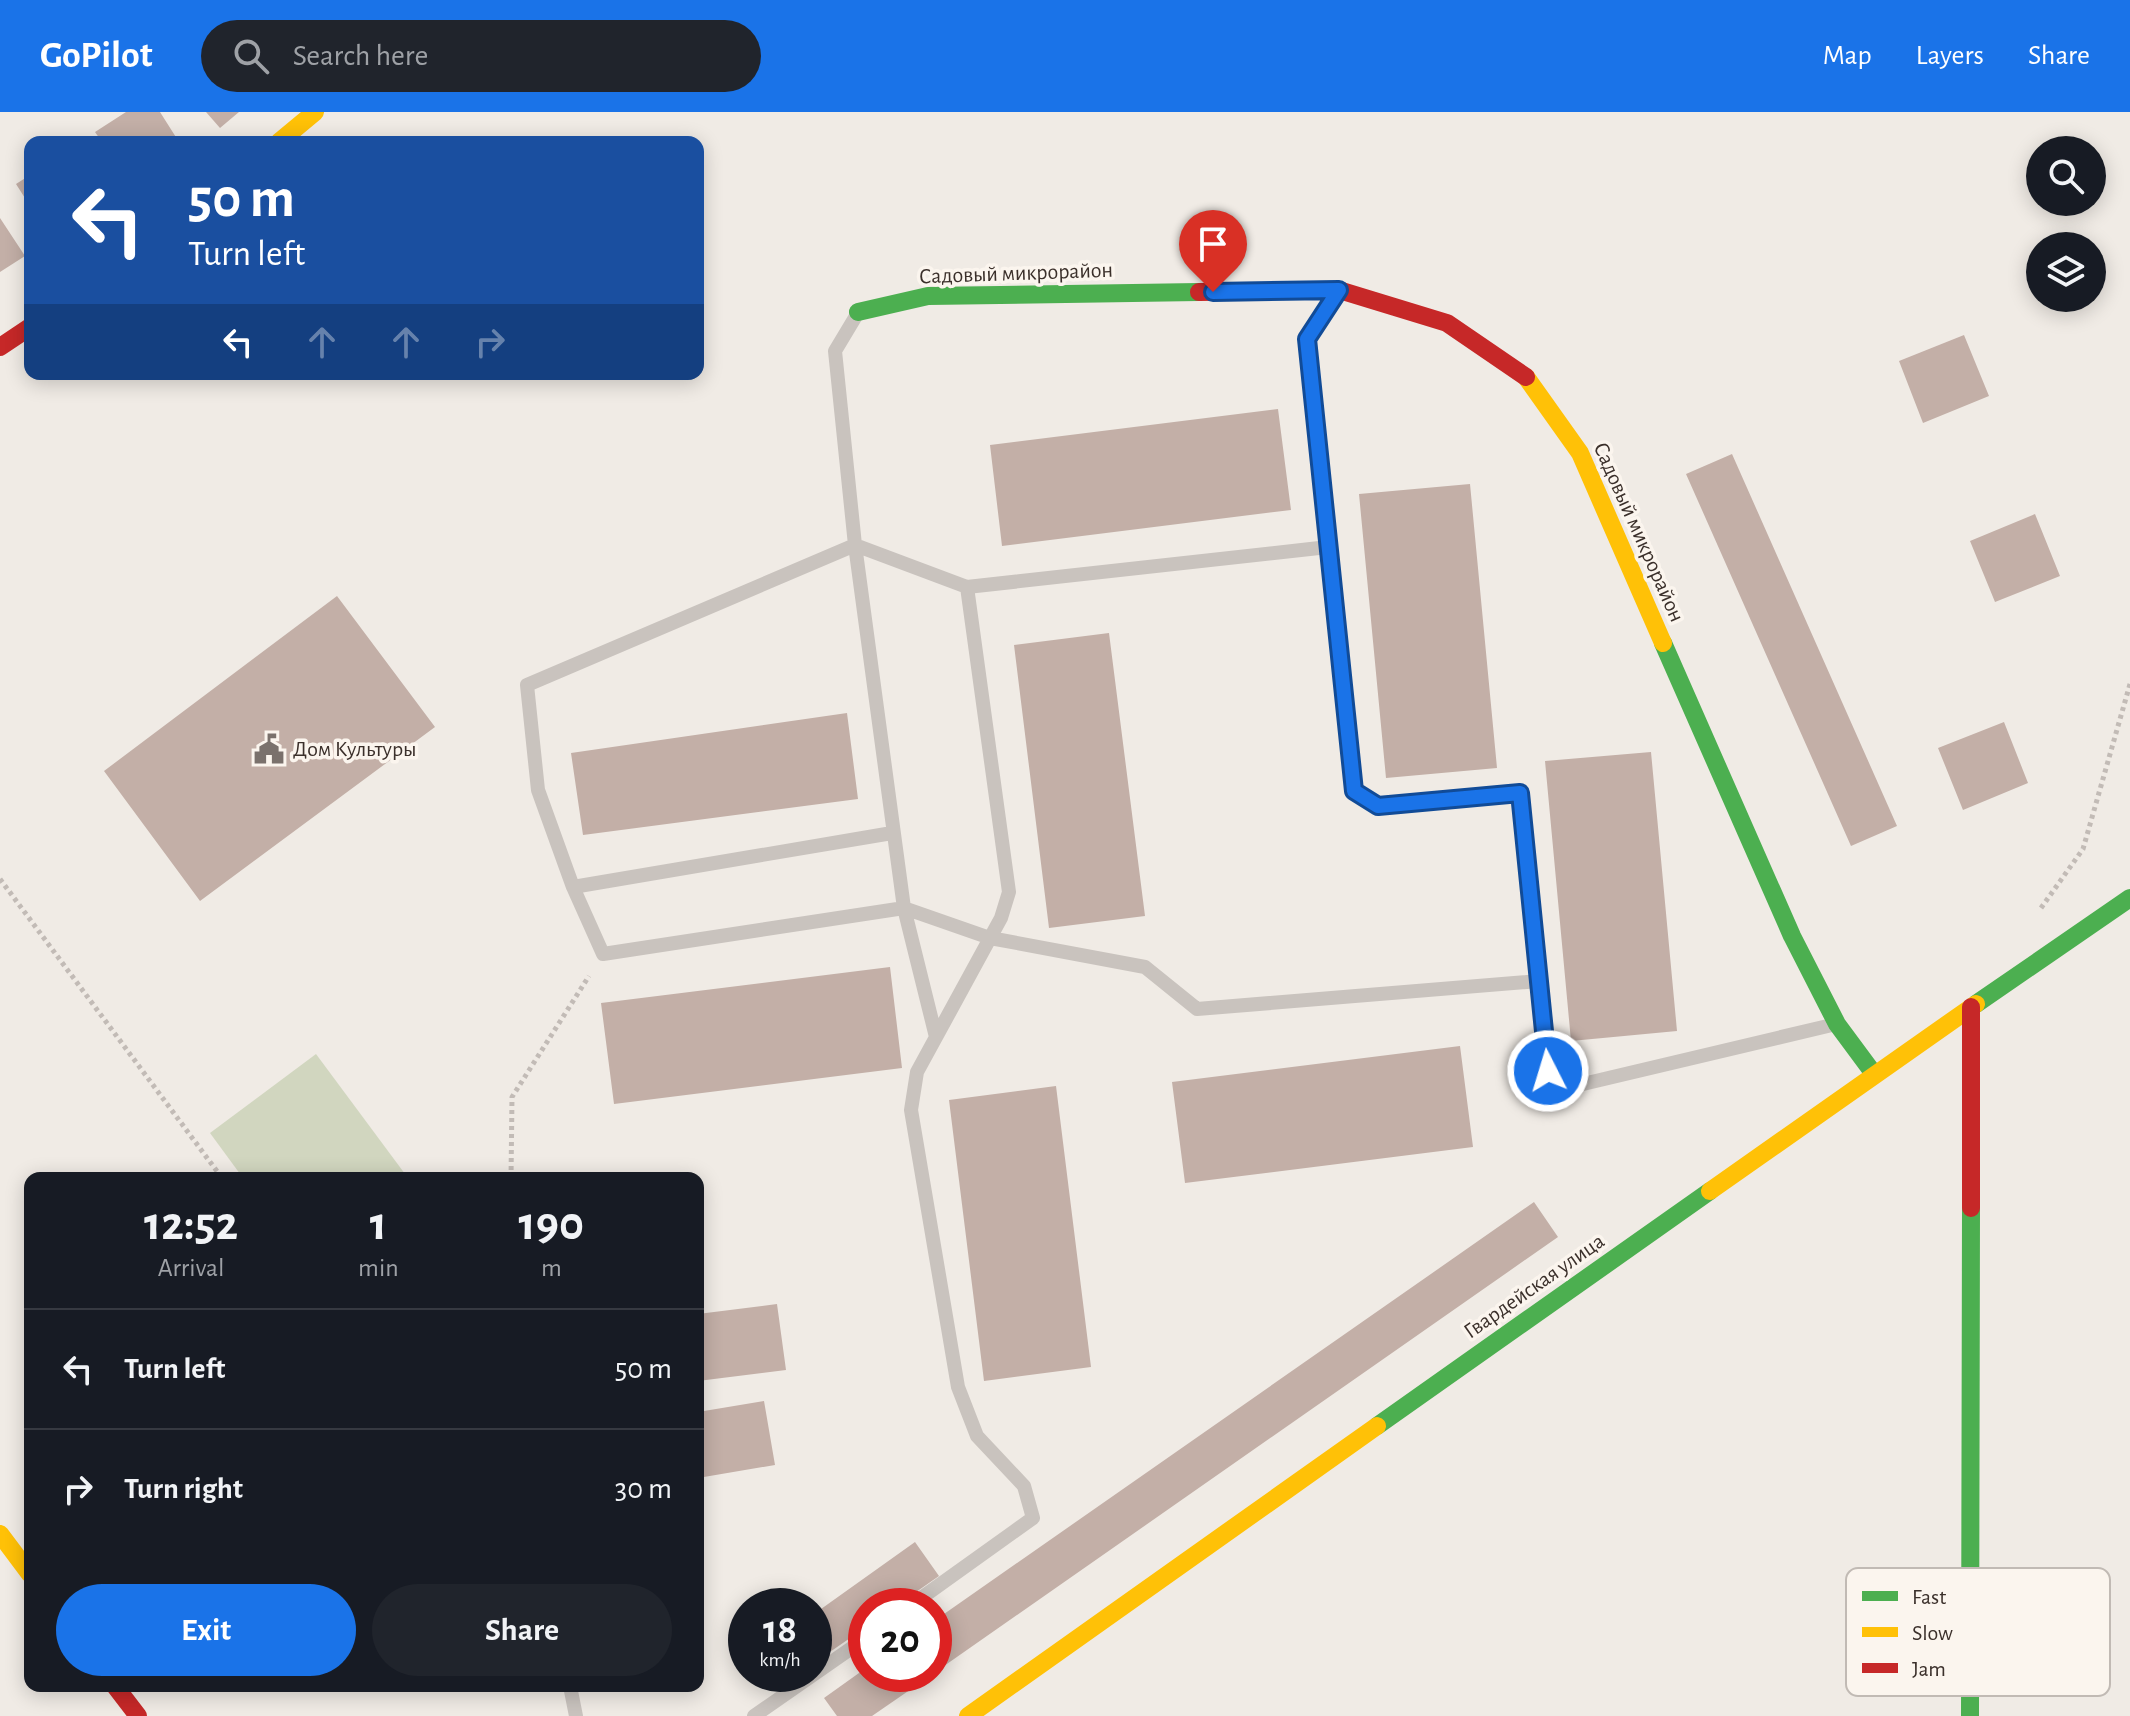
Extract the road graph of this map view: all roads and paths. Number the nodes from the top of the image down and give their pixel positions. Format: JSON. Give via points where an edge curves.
{"nodes":[{"id":1,"x":315,"y":112,"type":"edge"},
{"id":2,"x":286,"y":136,"type":"edge"},
{"id":3,"x":1339,"y":290,"type":"junction"},
{"id":4,"x":858,"y":312,"type":"joint"},
{"id":5,"x":24,"y":331,"type":"edge"},
{"id":6,"x":0,"y":347,"type":"edge"},
{"id":7,"x":855,"y":545,"type":"junction"},
{"id":8,"x":1328,"y":547,"type":"junction"},
{"id":9,"x":967,"y":587,"type":"junction"},
{"id":10,"x":2130,"y":684,"type":"edge"},
{"id":11,"x":892,"y":833,"type":"junction"},
{"id":12,"x":0,"y":879,"type":"edge"},
{"id":13,"x":573,"y":887,"type":"junction"},
{"id":14,"x":2130,"y":898,"type":"edge"},
{"id":15,"x":904,"y":908,"type":"junction"},
{"id":16,"x":2040,"y":910,"type":"dead end"},
{"id":17,"x":990,"y":938,"type":"junction"},
{"id":18,"x":603,"y":954,"type":"junction"},
{"id":19,"x":1539,"y":981,"type":"junction"},
{"id":20,"x":1971,"y":1007,"type":"junction"},
{"id":21,"x":1837,"y":1024,"type":"junction"},
{"id":22,"x":936,"y":1037,"type":"junction"},
{"id":23,"x":1874,"y":1074,"type":"junction"},
{"id":24,"x":218,"y":1172,"type":"edge"},
{"id":25,"x":511,"y":1172,"type":"edge"},
{"id":26,"x":0,"y":1534,"type":"edge"},
{"id":27,"x":24,"y":1566,"type":"edge"},
{"id":28,"x":1970,"y":1568,"type":"edge"},
{"id":29,"x":935,"y":1588,"type":"edge"},
{"id":30,"x":848,"y":1651,"type":"edge"},
{"id":31,"x":126,"y":1692,"type":"edge"},
{"id":32,"x":571,"y":1692,"type":"edge"},
{"id":33,"x":1970,"y":1696,"type":"edge"},
{"id":34,"x":138,"y":1716,"type":"edge"},
{"id":35,"x":576,"y":1716,"type":"edge"},
{"id":36,"x":754,"y":1716,"type":"edge"},
{"id":37,"x":968,"y":1716,"type":"edge"},
{"id":38,"x":1970,"y":1716,"type":"edge"}],
"edges":[{"from":1,"to":2,"type":"street"},
{"from":3,"to":4,"type":"street","name":"Садовый микрорайон","via":[[928,296]]},
{"from":3,"to":8,"type":"lane","via":[[1307,339]]},
{"from":3,"to":21,"type":"street","name":"Садовый микрорайон","via":[[1447,323],[1527,377],[1580,453],[1792,936]]},
{"from":4,"to":7,"type":"lane","via":[[835,351]]},
{"from":5,"to":6,"type":"street"},
{"from":7,"to":9,"type":"lane"},
{"from":7,"to":11,"type":"lane"},
{"from":7,"to":13,"type":"lane","via":[[527,685],[538,790]]},
{"from":8,"to":9,"type":"lane"},
{"from":8,"to":19,"type":"lane","via":[[1354,791],[1378,806],[1520,793]]},
{"from":9,"to":17,"type":"lane","via":[[1009,892]]},
{"from":10,"to":16,"type":"path","via":[[2083,849]]},
{"from":11,"to":13,"type":"lane"},
{"from":11,"to":15,"type":"lane"},
{"from":12,"to":24,"type":"path"},
{"from":13,"to":18,"type":"lane"},
{"from":14,"to":20,"type":"street","name":"Гвардейская улица"},
{"from":15,"to":17,"type":"lane"},
{"from":15,"to":18,"type":"lane"},
{"from":15,"to":22,"type":"lane"},
{"from":17,"to":19,"type":"lane","via":[[1145,967],[1197,1009]]},
{"from":17,"to":22,"type":"lane"},
{"from":18,"to":25,"type":"path","via":[[512,1097]]},
{"from":19,"to":21,"type":"lane","via":[[1548,1071],[1583,1084]]},
{"from":20,"to":23,"type":"street","name":"Гвардейская улица"},
{"from":20,"to":28,"type":"street"},
{"from":21,"to":23,"type":"street","name":"Садовый микрорайон"},
{"from":22,"to":29,"type":"lane","via":[[917,1072],[911,1110],[958,1387],[977,1436],[1024,1486],[1033,1518]]},
{"from":23,"to":37,"type":"street","name":"Гвардейская улица"},
{"from":26,"to":27,"type":"street"},
{"from":30,"to":36,"type":"lane"},
{"from":31,"to":34,"type":"street"},
{"from":32,"to":35,"type":"lane"},
{"from":33,"to":38,"type":"street"}]}
